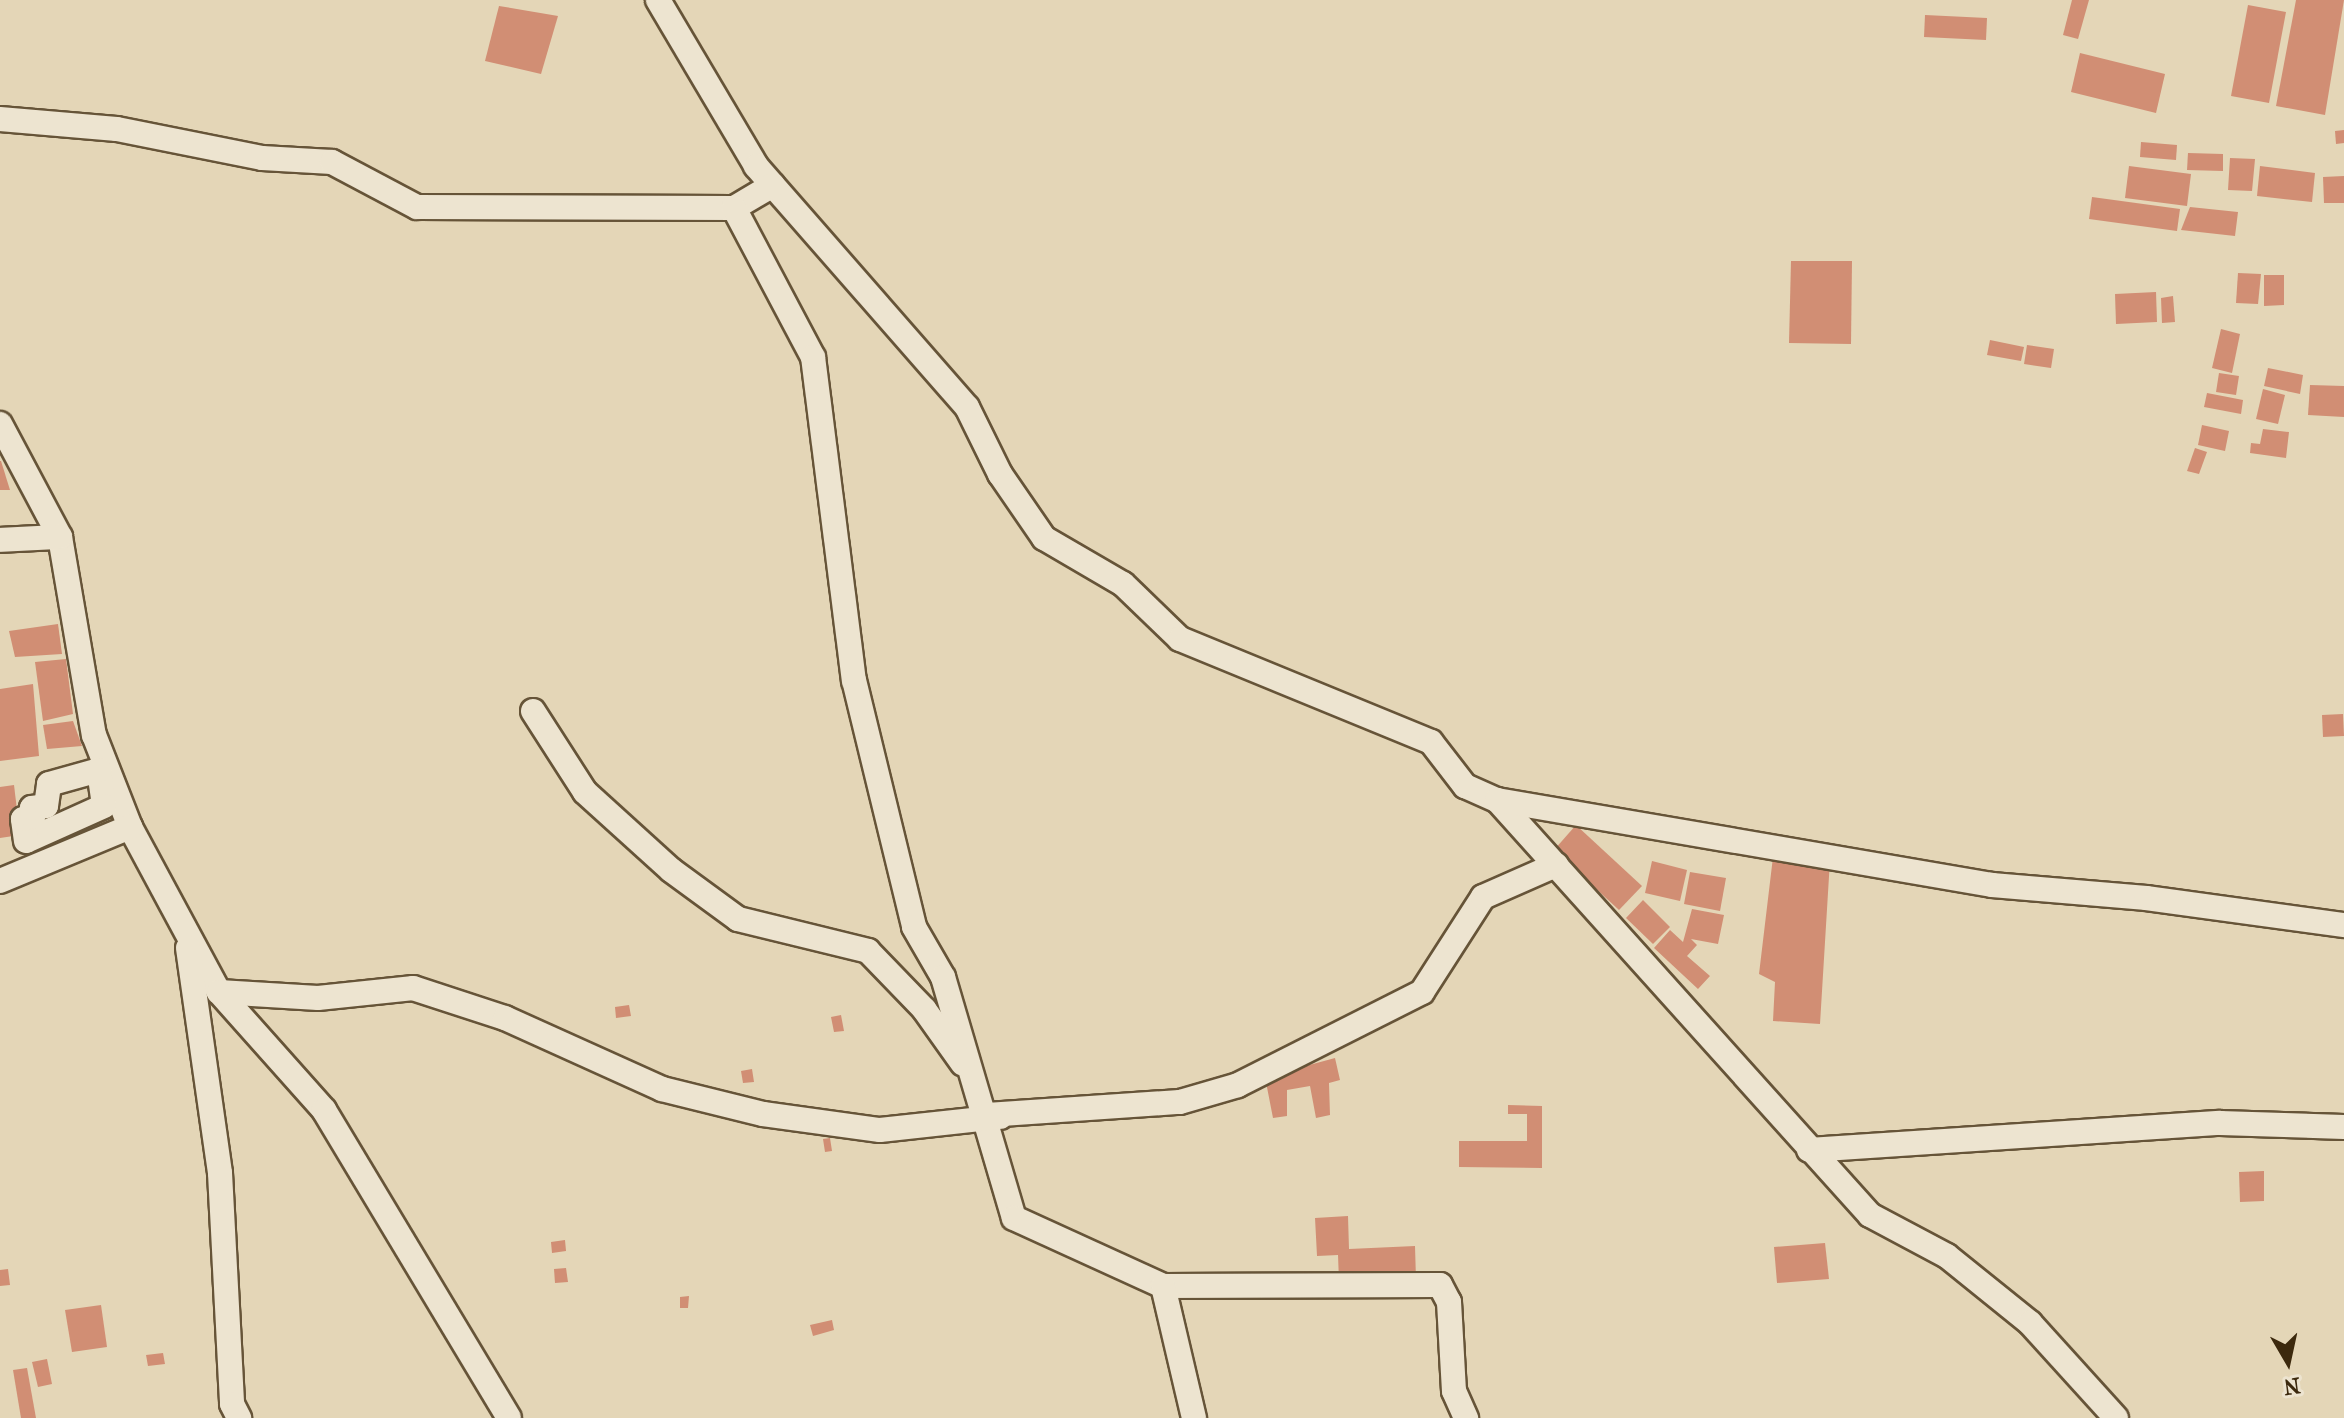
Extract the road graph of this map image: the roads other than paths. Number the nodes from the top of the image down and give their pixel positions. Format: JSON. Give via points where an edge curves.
{"nodes":[{"id":1,"x":658,"y":0,"type":"edge"},
{"id":2,"x":0,"y":119,"type":"edge"},
{"id":3,"x":773,"y":185,"type":"junction"},
{"id":4,"x":734,"y":208,"type":"junction"},
{"id":5,"x":0,"y":424,"type":"edge"},
{"id":6,"x":60,"y":537,"type":"junction"},
{"id":7,"x":0,"y":540,"type":"edge"},
{"id":8,"x":533,"y":711,"type":"dead end"},
{"id":9,"x":1497,"y":800,"type":"junction"},
{"id":10,"x":130,"y":827,"type":"junction"},
{"id":11,"x":1556,"y":865,"type":"junction"},
{"id":12,"x":0,"y":881,"type":"edge"},
{"id":13,"x":2344,"y":925,"type":"edge"},
{"id":14,"x":186,"y":930,"type":"junction"},
{"id":15,"x":219,"y":992,"type":"junction"},
{"id":16,"x":987,"y":1115,"type":"junction"},
{"id":17,"x":2344,"y":1127,"type":"edge"},
{"id":18,"x":1809,"y":1150,"type":"junction"},
{"id":19,"x":1163,"y":1286,"type":"junction"},
{"id":20,"x":239,"y":1418,"type":"edge"},
{"id":21,"x":509,"y":1418,"type":"edge"},
{"id":22,"x":1194,"y":1418,"type":"edge"},
{"id":23,"x":1466,"y":1418,"type":"edge"},
{"id":24,"x":2116,"y":1418,"type":"edge"}],
"edges":[{"from":1,"to":3,"type":"street","via":[[756,166]]},
{"from":2,"to":4,"type":"street","via":[[117,129],[262,158],[332,162],[417,207]]},
{"from":3,"to":4,"type":"street"},
{"from":3,"to":9,"type":"street","via":[[967,407],[1000,474],[1044,538],[1123,584],[1180,639],[1431,742],[1465,786]]},
{"from":4,"to":16,"type":"street","via":[[813,357],[854,680],[914,927],[943,977]]},
{"from":5,"to":6,"type":"street"},
{"from":6,"to":7,"type":"street"},
{"from":6,"to":10,"type":"street","via":[[94,735]]},
{"from":8,"to":15,"type":"street","via":[[585,792],[671,870],[738,919],[868,951],[924,1009],[1001,1118],[880,1130],[763,1114],[662,1089],[505,1018],[413,988],[318,998]]},
{"from":9,"to":11,"type":"street"},
{"from":9,"to":13,"type":"street","via":[[1992,885],[2146,898]]},
{"from":10,"to":12,"type":"street"},
{"from":10,"to":14,"type":"street"},
{"from":11,"to":16,"type":"street","via":[[1483,897],[1422,992],[1238,1085],[1180,1102]]},
{"from":11,"to":18,"type":"street","via":[[1679,997]]},
{"from":14,"to":15,"type":"street"},
{"from":14,"to":20,"type":"street","via":[[220,1173],[232,1404]]},
{"from":15,"to":21,"type":"street","via":[[324,1110]]},
{"from":16,"to":19,"type":"street","via":[[1014,1218]]},
{"from":17,"to":18,"type":"street","via":[[2220,1123]]},
{"from":18,"to":24,"type":"street","via":[[1870,1215],[1947,1256],[2030,1323]]},
{"from":19,"to":22,"type":"street"},
{"from":19,"to":23,"type":"street","via":[[1440,1285],[1449,1302],[1454,1391]]}]}
